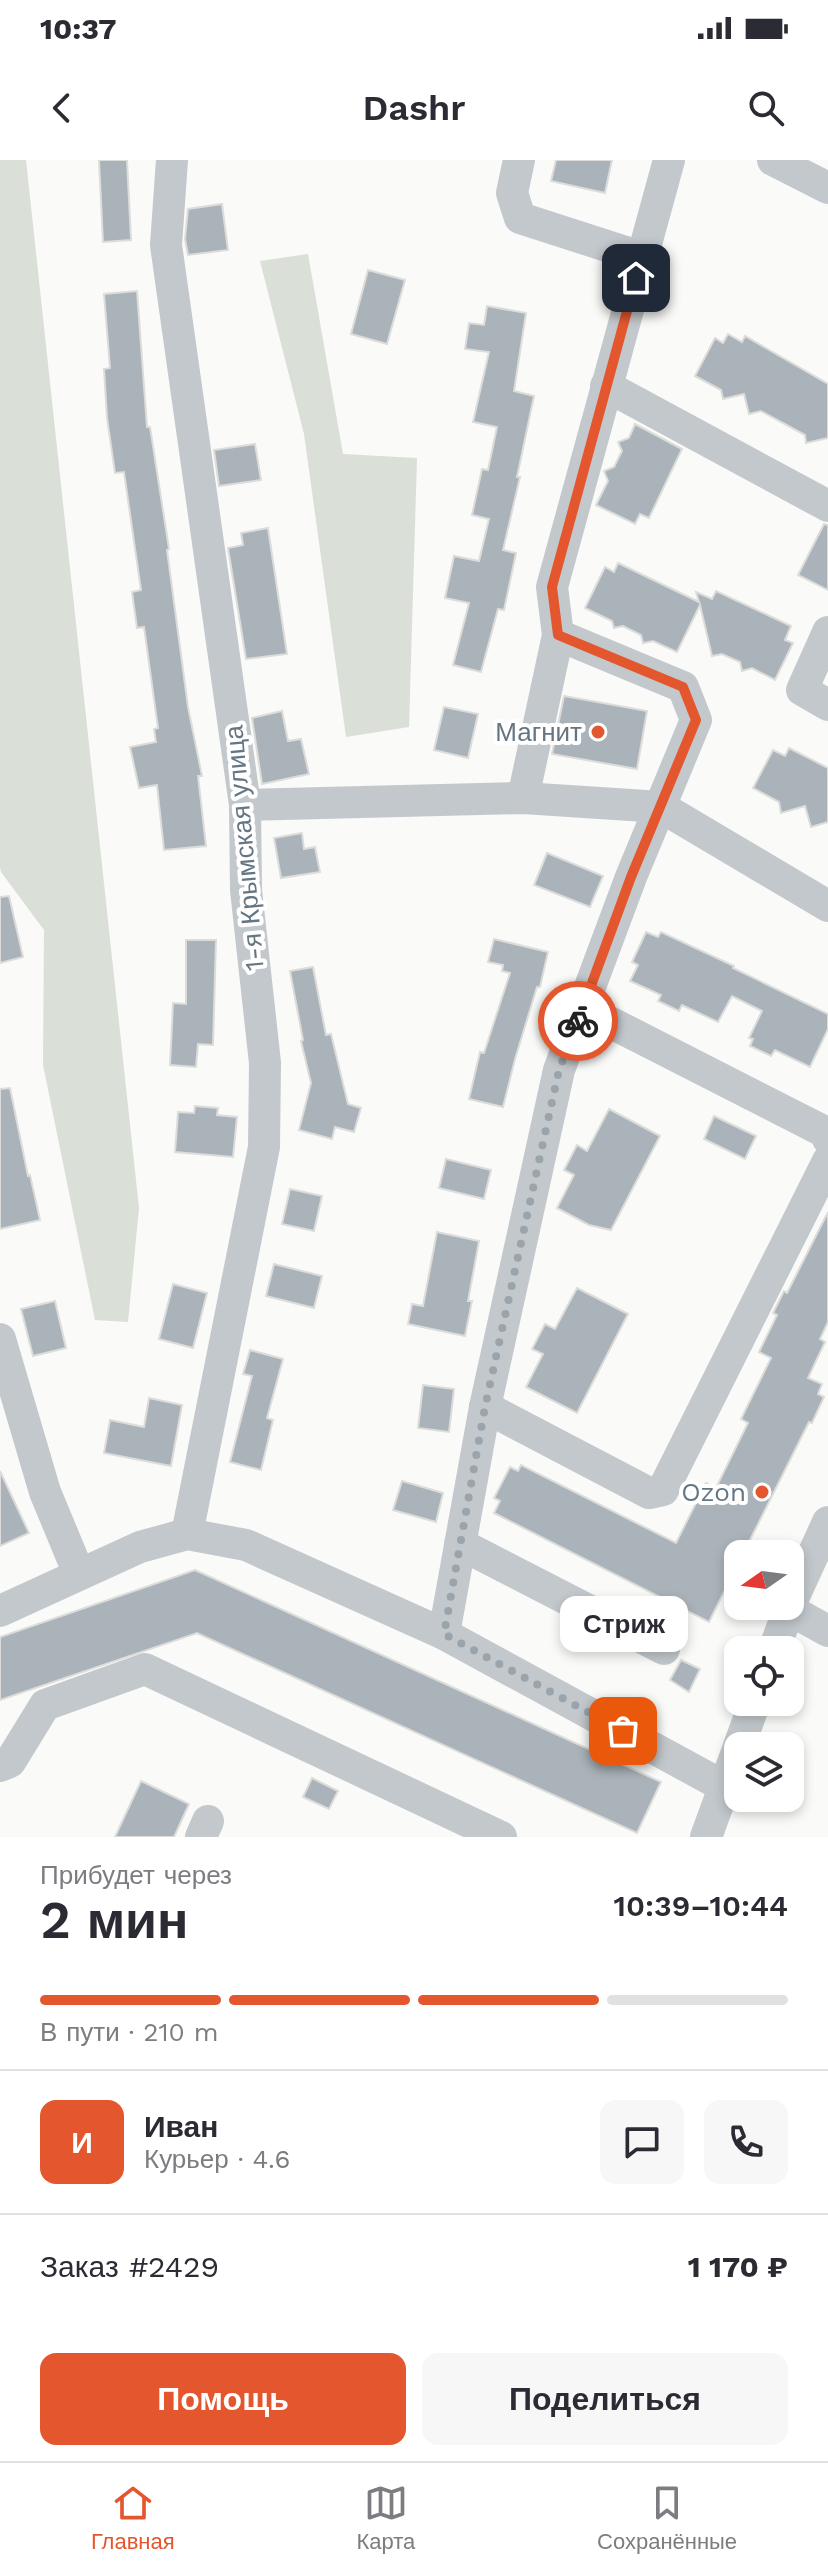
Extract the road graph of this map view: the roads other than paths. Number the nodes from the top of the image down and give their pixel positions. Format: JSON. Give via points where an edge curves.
{"nodes":[{"id":1,"x":172,"y":160,"type":"edge"},
{"id":2,"x":519,"y":160,"type":"edge"},
{"id":3,"x":669,"y":160,"type":"edge"},
{"id":4,"x":773,"y":160,"type":"edge"},
{"id":5,"x":828,"y":188,"type":"edge"},
{"id":6,"x":641,"y":257,"type":"junction"},
{"id":7,"x":606,"y":386,"type":"junction"},
{"id":8,"x":828,"y":506,"type":"edge"},
{"id":9,"x":828,"y":632,"type":"edge"},
{"id":10,"x":558,"y":635,"type":"junction"},
{"id":11,"x":828,"y":705,"type":"edge"},
{"id":12,"x":523,"y":798,"type":"junction"},
{"id":13,"x":245,"y":805,"type":"junction"},
{"id":14,"x":661,"y":807,"type":"junction"},
{"id":15,"x":828,"y":906,"type":"edge"},
{"id":16,"x":582,"y":1008,"type":"junction"},
{"id":17,"x":828,"y":1139,"type":"edge"},
{"id":18,"x":828,"y":1161,"type":"edge"},
{"id":19,"x":0,"y":1339,"type":"edge"},
{"id":20,"x":485,"y":1407,"type":"junction"},
{"id":21,"x":828,"y":1522,"type":"edge"},
{"id":22,"x":187,"y":1534,"type":"junction"},
{"id":23,"x":460,"y":1544,"type":"junction"},
{"id":24,"x":79,"y":1574,"type":"junction"},
{"id":25,"x":804,"y":1574,"type":"edge"},
{"id":26,"x":0,"y":1611,"type":"edge"},
{"id":27,"x":804,"y":1616,"type":"edge"},
{"id":28,"x":828,"y":1631,"type":"edge"},
{"id":29,"x":444,"y":1634,"type":"junction"},
{"id":30,"x":664,"y":1649,"type":"dead end"},
{"id":31,"x":0,"y":1766,"type":"edge"},
{"id":32,"x":724,"y":1786,"type":"edge"},
{"id":33,"x":724,"y":1792,"type":"edge"},
{"id":34,"x":716,"y":1833,"type":"edge"},
{"id":35,"x":501,"y":1837,"type":"edge"}],
"edges":[{"from":1,"to":13,"type":"street","name":"1-я Крымская улица","via":[[166,245]]},
{"from":2,"to":6,"type":"street","via":[[512,193],[520,218]]},
{"from":3,"to":6,"type":"street"},
{"from":4,"to":5,"type":"street"},
{"from":6,"to":7,"type":"street"},
{"from":7,"to":8,"type":"street"},
{"from":7,"to":10,"type":"street","via":[[552,587]]},
{"from":9,"to":11,"type":"street","via":[[802,690]]},
{"from":10,"to":12,"type":"street"},
{"from":10,"to":14,"type":"street","via":[[683,687],[696,720]]},
{"from":12,"to":13,"type":"street"},
{"from":12,"to":14,"type":"street"},
{"from":13,"to":22,"type":"street","name":"1-я Крымская улица","via":[[246,890],[265,1063],[264,1147]]},
{"from":14,"to":15,"type":"street"},
{"from":14,"to":16,"type":"street"},
{"from":16,"to":17,"type":"street","via":[[825,1132]]},
{"from":16,"to":20,"type":"street","via":[[559,1070]]},
{"from":18,"to":20,"type":"street","via":[[663,1490],[649,1493]]},
{"from":19,"to":24,"type":"street","via":[[45,1492]]},
{"from":20,"to":23,"type":"street"},
{"from":21,"to":25,"type":"street"},
{"from":22,"to":24,"type":"street","via":[[140,1547]]},
{"from":22,"to":29,"type":"street","via":[[246,1545]]},
{"from":23,"to":29,"type":"street"},
{"from":23,"to":30,"type":"street"},
{"from":24,"to":26,"type":"street"},
{"from":27,"to":28,"type":"street"},
{"from":29,"to":32,"type":"street"},
{"from":31,"to":35,"type":"street","via":[[10,1762],[45,1705],[145,1669]]},
{"from":33,"to":34,"type":"street"}]}
